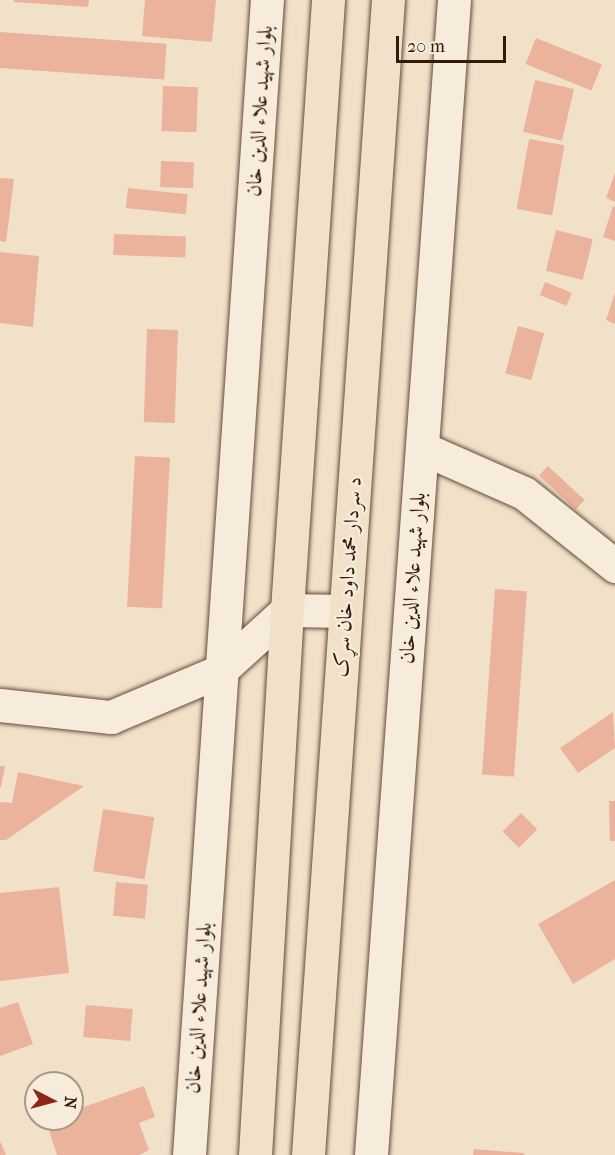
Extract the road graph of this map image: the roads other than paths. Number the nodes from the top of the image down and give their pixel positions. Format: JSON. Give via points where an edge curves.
{"nodes":[{"id":1,"x":267,"y":0,"type":"edge"},
{"id":2,"x":328,"y":0,"type":"edge"},
{"id":3,"x":388,"y":0,"type":"edge"},
{"id":4,"x":454,"y":0,"type":"edge"},
{"id":5,"x":422,"y":448,"type":"junction"},
{"id":6,"x":615,"y":566,"type":"edge"},
{"id":7,"x":287,"y":610,"type":"junction"},
{"id":8,"x":344,"y":611,"type":"junction"},
{"id":9,"x":220,"y":671,"type":"junction"},
{"id":10,"x":0,"y":705,"type":"edge"},
{"id":11,"x":189,"y":1155,"type":"edge"},
{"id":12,"x":255,"y":1155,"type":"edge"},
{"id":13,"x":308,"y":1155,"type":"edge"},
{"id":14,"x":371,"y":1155,"type":"edge"}],
"edges":[{"from":1,"to":9,"type":"street","name":"بلوار شهید علاء الدین خان"},
{"from":2,"to":7,"type":"highway"},
{"from":3,"to":8,"type":"highway","name":"د سردار محمد داود خان سړک"},
{"from":4,"to":5,"type":"street","name":"بلوار شهید علاء الدین خان"},
{"from":5,"to":6,"type":"street","via":[[524,493]]},
{"from":5,"to":14,"type":"street","name":"بلوار شهید علاء الدین خان"},
{"from":7,"to":8,"type":"street"},
{"from":7,"to":9,"type":"street"},
{"from":7,"to":12,"type":"highway"},
{"from":8,"to":13,"type":"highway","name":"د سردار محمد داود خان سړک"},
{"from":9,"to":10,"type":"street","via":[[111,717]]},
{"from":9,"to":11,"type":"street","name":"بلوار شهید علاء الدین خان"}]}
